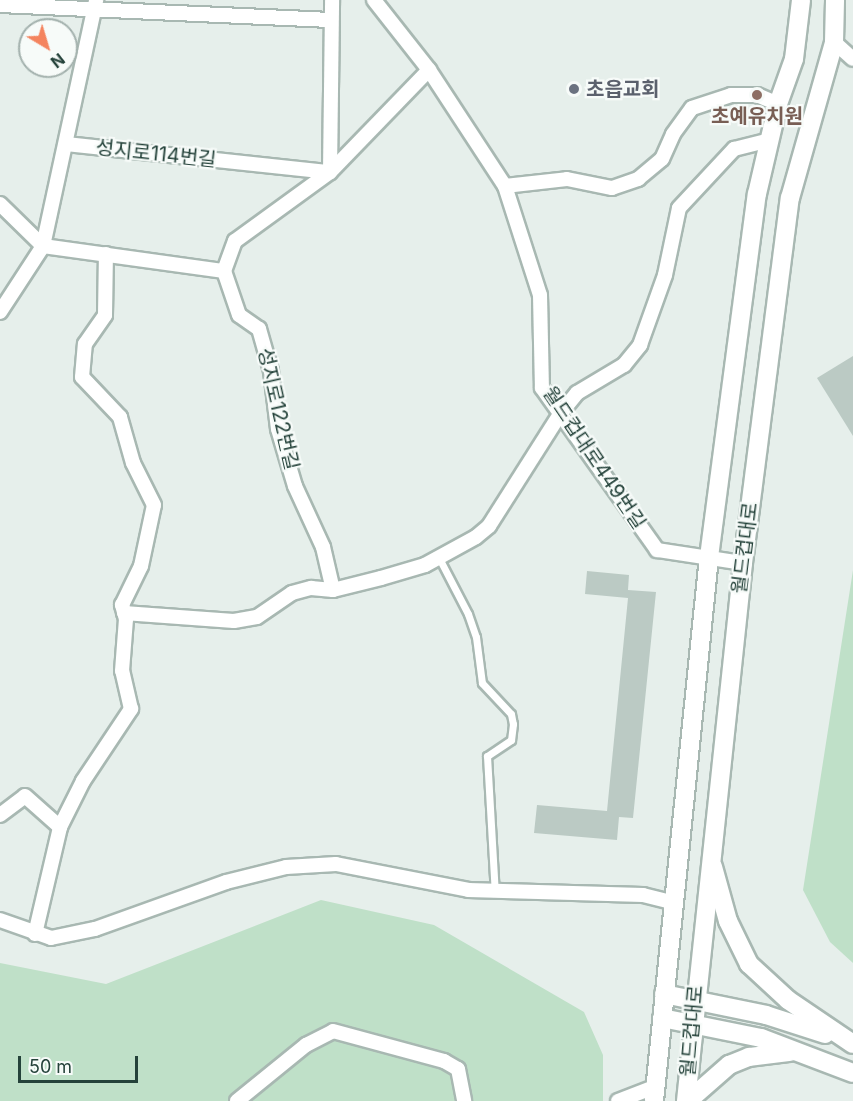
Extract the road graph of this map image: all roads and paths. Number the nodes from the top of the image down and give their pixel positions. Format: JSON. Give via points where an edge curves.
{"nodes":[{"id":1,"x":332,"y":0,"type":"edge"},
{"id":2,"x":374,"y":0,"type":"edge"},
{"id":3,"x":801,"y":0,"type":"edge"},
{"id":4,"x":834,"y":0,"type":"edge"},
{"id":5,"x":95,"y":4,"type":"edge"},
{"id":6,"x":0,"y":5,"type":"edge"},
{"id":7,"x":331,"y":20,"type":"junction"},
{"id":8,"x":834,"y":42,"type":"junction"},
{"id":9,"x":853,"y":59,"type":"edge"},
{"id":10,"x":429,"y":70,"type":"junction"},
{"id":11,"x":778,"y":104,"type":"junction"},
{"id":12,"x":769,"y":140,"type":"junction"},
{"id":13,"x":66,"y":144,"type":"junction"},
{"id":14,"x":330,"y":172,"type":"junction"},
{"id":15,"x":505,"y":186,"type":"junction"},
{"id":16,"x":0,"y":204,"type":"edge"},
{"id":17,"x":43,"y":246,"type":"junction"},
{"id":18,"x":106,"y":254,"type":"junction"},
{"id":19,"x":224,"y":270,"type":"junction"},
{"id":20,"x":0,"y":312,"type":"edge"},
{"id":21,"x":560,"y":414,"type":"junction"},
{"id":22,"x":439,"y":558,"type":"junction"},
{"id":23,"x":709,"y":558,"type":"junction"},
{"id":24,"x":743,"y":563,"type":"junction"},
{"id":25,"x":333,"y":590,"type":"junction"},
{"id":26,"x":124,"y":613,"type":"junction"},
{"id":27,"x":0,"y":815,"type":"edge"},
{"id":28,"x":60,"y":827,"type":"junction"},
{"id":29,"x":710,"y":858,"type":"junction"},
{"id":30,"x":495,"y":893,"type":"junction"},
{"id":31,"x":672,"y":902,"type":"junction"},
{"id":32,"x":0,"y":920,"type":"edge"},
{"id":33,"x":35,"y":934,"type":"junction"},
{"id":34,"x":664,"y":994,"type":"junction"},
{"id":35,"x":695,"y":999,"type":"junction"},
{"id":36,"x":663,"y":1018,"type":"junction"},
{"id":37,"x":692,"y":1023,"type":"junction"},
{"id":38,"x":853,"y":1045,"type":"edge"},
{"id":39,"x":802,"y":1052,"type":"junction"},
{"id":40,"x":853,"y":1073,"type":"edge"},
{"id":41,"x":654,"y":1094,"type":"edge"},
{"id":42,"x":237,"y":1101,"type":"edge"},
{"id":43,"x":464,"y":1101,"type":"edge"},
{"id":44,"x":618,"y":1101,"type":"edge"},
{"id":45,"x":687,"y":1101,"type":"edge"}],
"edges":[{"from":1,"to":7,"type":"street"},
{"from":2,"to":10,"type":"street","name":"월드컵대로449번길"},
{"from":3,"to":11,"type":"main road","name":"월드컵대로","via":[[794,59]]},
{"from":4,"to":8,"type":"main road","name":"월드컵대로"},
{"from":5,"to":6,"type":"street"},
{"from":5,"to":7,"type":"street"},
{"from":5,"to":13,"type":"street","name":"성지로114번길"},
{"from":7,"to":14,"type":"street"},
{"from":8,"to":9,"type":"street"},
{"from":8,"to":24,"type":"main road","name":"월드컵대로","via":[[790,198]]},
{"from":10,"to":14,"type":"street"},
{"from":10,"to":15,"type":"street","name":"월드컵대로449번길"},
{"from":11,"to":12,"type":"main road","name":"월드컵대로"},
{"from":11,"to":15,"type":"street","via":[[757,95],[730,96],[692,108],[673,134],[662,159],[638,179],[612,188],[567,179]]},
{"from":12,"to":21,"type":"street","via":[[734,149],[679,208],[665,275],[640,345],[624,365],[577,393]]},
{"from":12,"to":23,"type":"main road","name":"월드컵대로","via":[[757,194]]},
{"from":13,"to":14,"type":"street","name":"성지로114번길"},
{"from":13,"to":17,"type":"street","name":"성지로114번길"},
{"from":14,"to":19,"type":"street","via":[[235,241]]},
{"from":15,"to":21,"type":"street","name":"월드컵대로449번길","via":[[540,295],[542,388]]},
{"from":16,"to":17,"type":"street"},
{"from":17,"to":18,"type":"street"},
{"from":17,"to":20,"type":"street","name":"성지로114번길"},
{"from":18,"to":19,"type":"street"},
{"from":18,"to":26,"type":"street","via":[[105,315],[85,344],[82,377],[120,417],[133,463],[154,505],[141,566],[122,605]]},
{"from":19,"to":25,"type":"street","name":"성지로122번길","via":[[239,315],[259,329],[271,371],[278,429],[295,486],[323,547]]},
{"from":21,"to":22,"type":"street","via":[[489,526]]},
{"from":21,"to":23,"type":"street","name":"월드컵대로449번길","via":[[657,550]]},
{"from":22,"to":25,"type":"street"},
{"from":22,"to":30,"type":"lane","via":[[468,614],[476,638],[482,683],[511,714],[513,724],[511,740],[488,756]]},
{"from":23,"to":24,"type":"street","name":"월드컵대로449번길"},
{"from":23,"to":31,"type":"main road","name":"월드컵대로"},
{"from":24,"to":29,"type":"main road","name":"월드컵대로"},
{"from":25,"to":26,"type":"street","via":[[311,588],[292,593],[258,617],[234,621]]},
{"from":26,"to":28,"type":"street","via":[[123,671],[131,709],[83,781]]},
{"from":27,"to":28,"type":"street","via":[[25,796]]},
{"from":28,"to":33,"type":"street"},
{"from":29,"to":35,"type":"main road","name":"월드컵대로"},
{"from":29,"to":38,"type":"main road","via":[[728,921],[749,964],[788,1000]]},
{"from":30,"to":31,"type":"street","via":[[643,896]]},
{"from":30,"to":33,"type":"street","via":[[336,864],[286,867],[226,882],[95,929],[51,938]]},
{"from":31,"to":34,"type":"main road","name":"월드컵대로"},
{"from":32,"to":33,"type":"street"},
{"from":34,"to":35,"type":"main road"},
{"from":34,"to":36,"type":"main road","name":"월드컵대로"},
{"from":35,"to":37,"type":"main road","name":"월드컵대로"},
{"from":35,"to":38,"type":"main road","via":[[776,1018]]},
{"from":36,"to":37,"type":"main road"},
{"from":36,"to":41,"type":"main road","name":"월드컵대로"},
{"from":37,"to":39,"type":"main road","via":[[761,1038]]},
{"from":37,"to":45,"type":"main road","name":"월드컵대로"},
{"from":39,"to":40,"type":"main road"},
{"from":39,"to":45,"type":"main road","via":[[770,1053],[729,1065]]},
{"from":41,"to":44,"type":"street"},
{"from":42,"to":43,"type":"street","via":[[306,1045],[333,1031],[458,1069]]}]}
